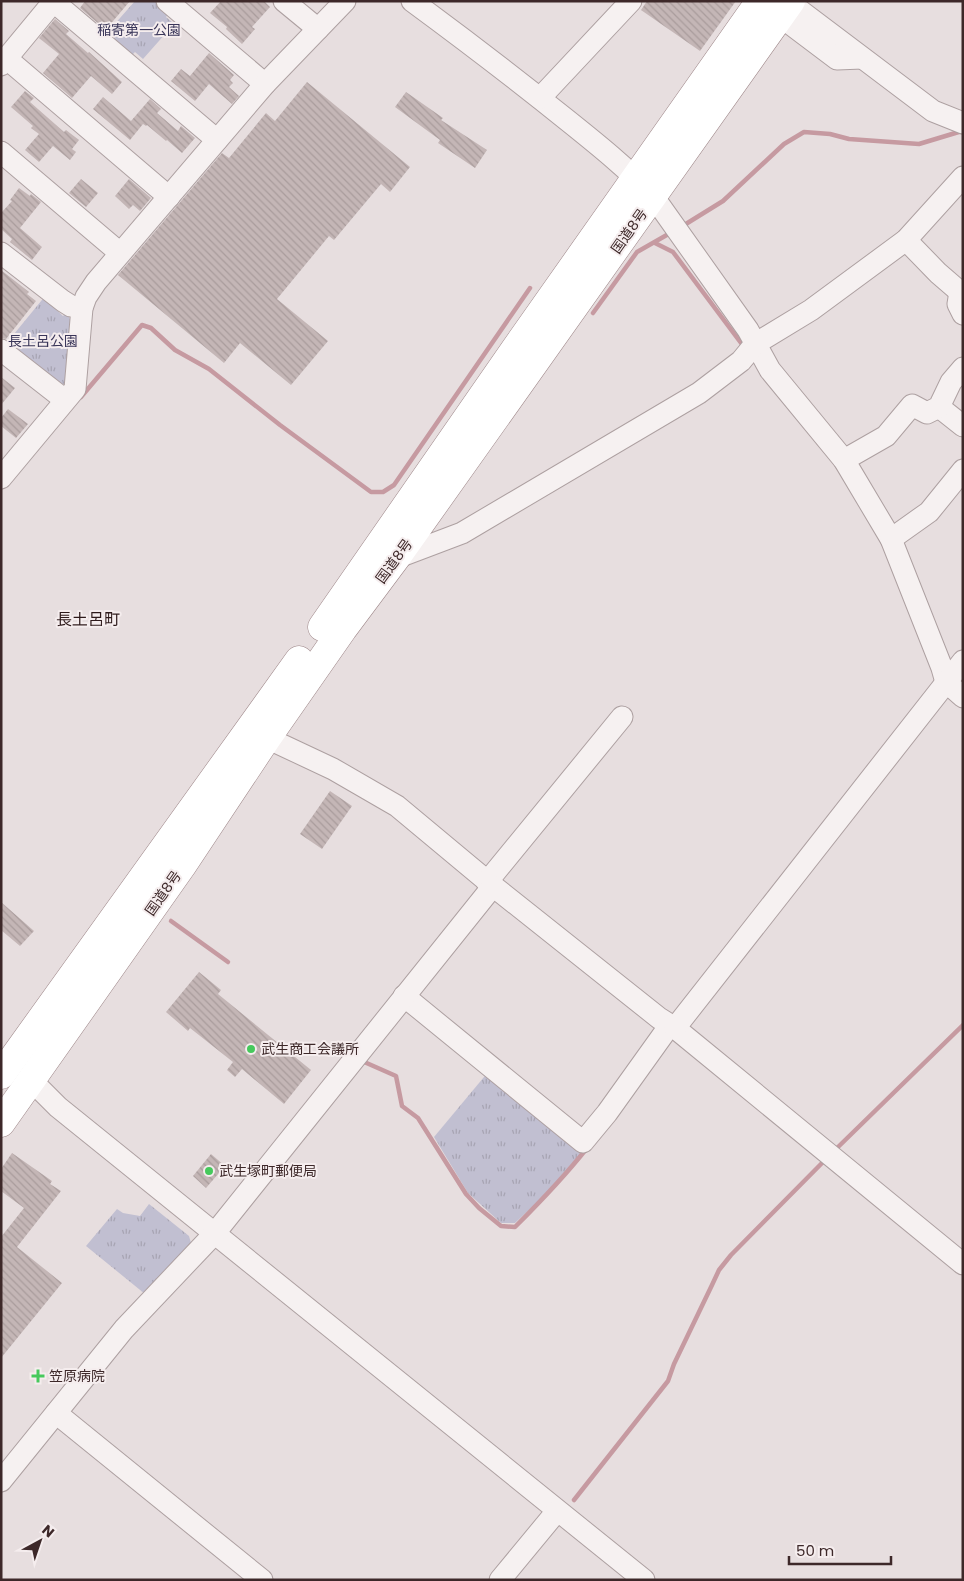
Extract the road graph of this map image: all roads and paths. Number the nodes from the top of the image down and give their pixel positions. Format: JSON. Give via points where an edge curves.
{"nodes":[{"id":1,"x":167,"y":1,"type":"edge"},
{"id":2,"x":284,"y":1,"type":"edge"},
{"id":3,"x":344,"y":1,"type":"edge"},
{"id":4,"x":412,"y":1,"type":"edge"},
{"id":5,"x":631,"y":1,"type":"edge"},
{"id":6,"x":54,"y":2,"type":"edge"},
{"id":7,"x":784,"y":8,"type":"edge"},
{"id":8,"x":318,"y":30,"type":"junction"},
{"id":9,"x":4,"y":62,"type":"edge"},
{"id":10,"x":265,"y":84,"type":"junction"},
{"id":11,"x":540,"y":98,"type":"junction"},
{"id":12,"x":963,"y":123,"type":"edge"},
{"id":13,"x":217,"y":140,"type":"junction"},
{"id":14,"x":1,"y":152,"type":"edge"},
{"id":15,"x":963,"y":177,"type":"edge"},
{"id":16,"x":644,"y":187,"type":"junction"},
{"id":17,"x":169,"y":197,"type":"junction"},
{"id":18,"x":906,"y":240,"type":"junction"},
{"id":19,"x":1,"y":253,"type":"edge"},
{"id":20,"x":120,"y":253,"type":"junction"},
{"id":21,"x":961,"y":292,"type":"edge"},
{"id":22,"x":82,"y":308,"type":"junction"},
{"id":23,"x":963,"y":314,"type":"edge"},
{"id":24,"x":756,"y":344,"type":"junction"},
{"id":25,"x":1,"y":350,"type":"edge"},
{"id":26,"x":963,"y":368,"type":"edge"},
{"id":27,"x":65,"y":400,"type":"junction"},
{"id":28,"x":939,"y":407,"type":"junction"},
{"id":29,"x":963,"y":426,"type":"edge"},
{"id":30,"x":8,"y":455,"type":"edge"},
{"id":31,"x":844,"y":460,"type":"junction"},
{"id":32,"x":963,"y":470,"type":"edge"},
{"id":33,"x":1,"y":478,"type":"edge"},
{"id":34,"x":891,"y":539,"type":"junction"},
{"id":35,"x":396,"y":558,"type":"junction"},
{"id":36,"x":963,"y":661,"type":"edge"},
{"id":37,"x":946,"y":682,"type":"junction"},
{"id":38,"x":963,"y":697,"type":"edge"},
{"id":39,"x":622,"y":717,"type":"dead end"},
{"id":40,"x":267,"y":738,"type":"junction"},
{"id":41,"x":490,"y":884,"type":"junction"},
{"id":42,"x":404,"y":996,"type":"junction"},
{"id":43,"x":673,"y":1027,"type":"junction"},
{"id":44,"x":1,"y":1076,"type":"edge"},
{"id":45,"x":31,"y":1080,"type":"junction"},
{"id":46,"x":1,"y":1123,"type":"edge"},
{"id":47,"x":215,"y":1233,"type":"junction"},
{"id":48,"x":963,"y":1264,"type":"edge"},
{"id":49,"x":56,"y":1413,"type":"junction"},
{"id":50,"x":1,"y":1481,"type":"edge"},
{"id":51,"x":557,"y":1511,"type":"junction"},
{"id":52,"x":262,"y":1580,"type":"edge"},
{"id":53,"x":500,"y":1580,"type":"edge"},
{"id":54,"x":644,"y":1580,"type":"edge"}],
"edges":[{"from":1,"to":10,"type":"street"},
{"from":2,"to":8,"type":"street"},
{"from":3,"to":8,"type":"street"},
{"from":4,"to":11,"type":"street"},
{"from":5,"to":11,"type":"street"},
{"from":6,"to":9,"type":"street"},
{"from":6,"to":13,"type":"street"},
{"from":7,"to":12,"type":"street","via":[[933,111]]},
{"from":7,"to":16,"type":"highway","name":"国道8号"},
{"from":8,"to":10,"type":"street"},
{"from":9,"to":17,"type":"street"},
{"from":10,"to":13,"type":"street"},
{"from":11,"to":16,"type":"street"},
{"from":13,"to":17,"type":"street"},
{"from":14,"to":20,"type":"street"},
{"from":15,"to":18,"type":"street"},
{"from":16,"to":24,"type":"street"},
{"from":16,"to":35,"type":"highway","name":"国道8号"},
{"from":16,"to":44,"type":"highway","name":"国道8号","via":[[515,349],[323,626]]},
{"from":17,"to":20,"type":"street"},
{"from":18,"to":21,"type":"street"},
{"from":18,"to":24,"type":"street","via":[[811,310]]},
{"from":19,"to":22,"type":"street","via":[[63,301]]},
{"from":20,"to":22,"type":"street","via":[[96,282]]},
{"from":21,"to":23,"type":"street","via":[[958,304]]},
{"from":22,"to":27,"type":"street","via":[[74,388]]},
{"from":24,"to":31,"type":"street","via":[[770,370]]},
{"from":24,"to":35,"type":"street","via":[[742,360],[699,393],[462,534]]},
{"from":25,"to":27,"type":"street"},
{"from":26,"to":28,"type":"street"},
{"from":27,"to":30,"type":"street"},
{"from":28,"to":29,"type":"street"},
{"from":28,"to":31,"type":"street","via":[[927,412],[912,405],[886,436]]},
{"from":30,"to":33,"type":"street"},
{"from":31,"to":34,"type":"street"},
{"from":32,"to":34,"type":"street","via":[[929,512]]},
{"from":34,"to":37,"type":"street"},
{"from":35,"to":40,"type":"highway","name":"国道8号"},
{"from":36,"to":37,"type":"street"},
{"from":37,"to":38,"type":"street"},
{"from":37,"to":43,"type":"street"},
{"from":39,"to":41,"type":"street"},
{"from":40,"to":41,"type":"street","via":[[333,769],[397,806]]},
{"from":40,"to":45,"type":"highway","name":"国道8号","via":[[182,866]]},
{"from":41,"to":42,"type":"street"},
{"from":41,"to":43,"type":"street"},
{"from":42,"to":43,"type":"street","via":[[583,1142]]},
{"from":42,"to":47,"type":"street"},
{"from":43,"to":48,"type":"street"},
{"from":45,"to":46,"type":"highway","name":"国道8号"},
{"from":45,"to":47,"type":"street","via":[[58,1107]]},
{"from":47,"to":49,"type":"street","via":[[124,1329]]},
{"from":47,"to":51,"type":"street"},
{"from":49,"to":50,"type":"street"},
{"from":49,"to":52,"type":"street"},
{"from":51,"to":53,"type":"street"},
{"from":51,"to":54,"type":"street"}]}
